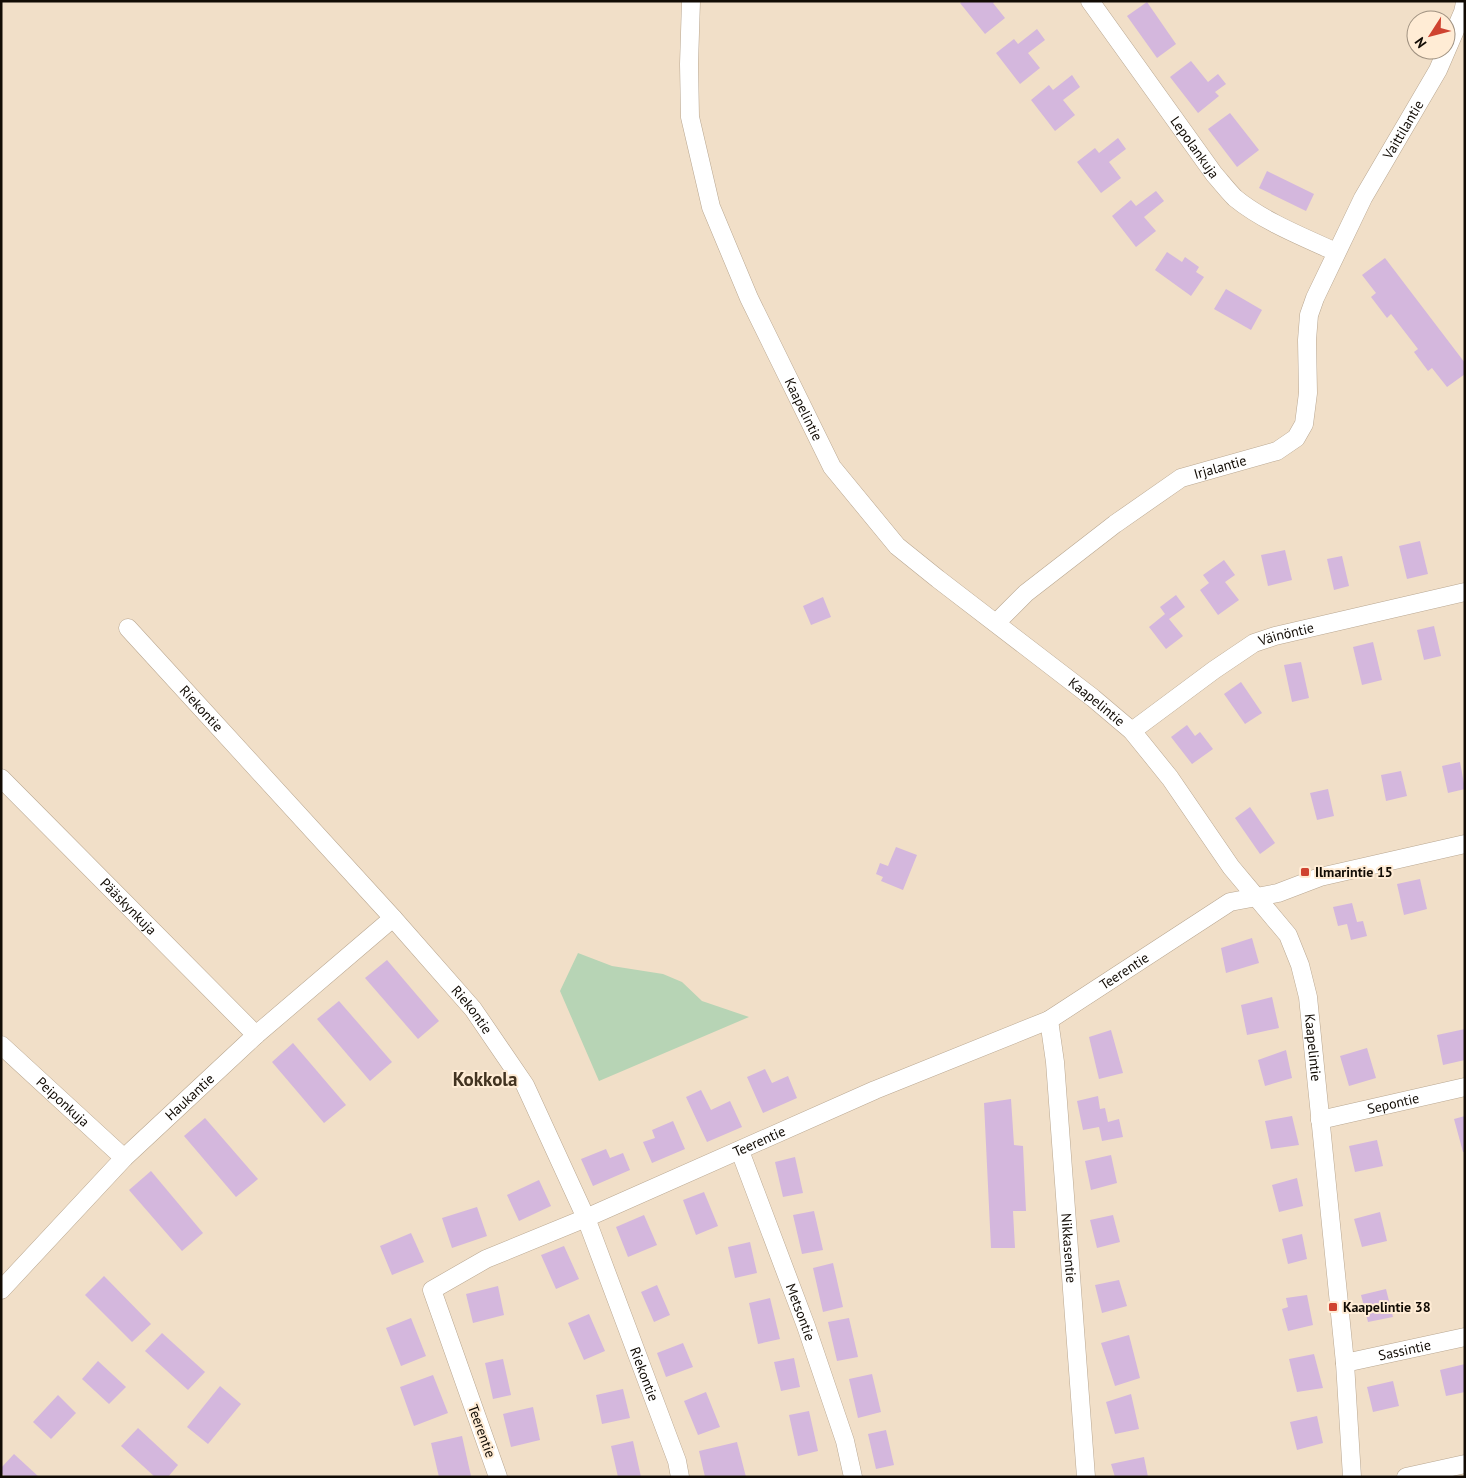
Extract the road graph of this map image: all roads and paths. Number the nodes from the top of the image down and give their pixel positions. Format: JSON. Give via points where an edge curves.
{"nodes":[{"id":1,"x":691,"y":1,"type":"edge"},
{"id":2,"x":1090,"y":1,"type":"edge"},
{"id":3,"x":1465,"y":3,"type":"edge"},
{"id":4,"x":1336,"y":252,"type":"junction"},
{"id":5,"x":1465,"y":592,"type":"edge"},
{"id":6,"x":996,"y":623,"type":"junction"},
{"id":7,"x":128,"y":628,"type":"dead end"},
{"id":8,"x":1132,"y":730,"type":"junction"},
{"id":9,"x":1,"y":778,"type":"edge"},
{"id":10,"x":1465,"y":844,"type":"edge"},
{"id":11,"x":1257,"y":897,"type":"junction"},
{"id":12,"x":393,"y":918,"type":"junction"},
{"id":13,"x":1049,"y":1020,"type":"junction"},
{"id":14,"x":256,"y":1036,"type":"junction"},
{"id":15,"x":1,"y":1045,"type":"edge"},
{"id":16,"x":1465,"y":1086,"type":"edge"},
{"id":17,"x":1320,"y":1120,"type":"junction"},
{"id":18,"x":740,"y":1151,"type":"junction"},
{"id":19,"x":124,"y":1158,"type":"junction"},
{"id":20,"x":586,"y":1218,"type":"junction"},
{"id":21,"x":2,"y":1289,"type":"edge"},
{"id":22,"x":1465,"y":1337,"type":"edge"},
{"id":23,"x":1345,"y":1363,"type":"junction"},
{"id":24,"x":1465,"y":1464,"type":"edge"},
{"id":25,"x":498,"y":1477,"type":"edge"},
{"id":26,"x":680,"y":1477,"type":"edge"},
{"id":27,"x":853,"y":1477,"type":"edge"},
{"id":28,"x":1086,"y":1477,"type":"edge"},
{"id":29,"x":1352,"y":1477,"type":"edge"},
{"id":30,"x":1406,"y":1477,"type":"edge"}],
"edges":[{"from":1,"to":6,"type":"street","name":"Kaapelintie","via":[[690,117],[711,207],[749,298],[786,374],[832,467],[897,546]]},
{"from":2,"to":4,"type":"street","name":"Lepolankuja","via":[[1234,197]]},
{"from":3,"to":4,"type":"street","name":"Vaittilantie","via":[[1438,70],[1363,198]]},
{"from":4,"to":6,"type":"street","name":"Irjalantie","via":[[1309,315],[1308,393],[1304,424],[1296,438],[1277,451],[1181,478],[1026,593]]},
{"from":5,"to":8,"type":"street","name":"Väinöntie","via":[[1254,643]]},
{"from":6,"to":8,"type":"street","name":"Kaapelintie"},
{"from":7,"to":12,"type":"street","name":"Riekontie"},
{"from":8,"to":11,"type":"street","name":"Kaapelintie","via":[[1170,778],[1231,867]]},
{"from":9,"to":14,"type":"street","name":"Pääskynkuja"},
{"from":10,"to":11,"type":"street","name":"Teerentie","via":[[1320,877],[1278,893]]},
{"from":11,"to":13,"type":"street","name":"Teerentie","via":[[1230,902]]},
{"from":11,"to":17,"type":"street","name":"Kaapelintie","via":[[1288,935],[1300,965],[1308,997]]},
{"from":12,"to":14,"type":"street","name":"Haukantie"},
{"from":12,"to":20,"type":"street","name":"Riekontie","via":[[473,1009],[524,1085]]},
{"from":13,"to":18,"type":"street","name":"Teerentie","via":[[875,1090]]},
{"from":13,"to":28,"type":"street","name":"Nikkasentie","via":[[1055,1062]]},
{"from":14,"to":19,"type":"street","name":"Haukantie"},
{"from":15,"to":19,"type":"street","name":"Peiponkuja"},
{"from":16,"to":17,"type":"street","name":"Sepontie"},
{"from":17,"to":23,"type":"street","name":"Kaapelintie"},
{"from":18,"to":20,"type":"street","name":"Teerentie"},
{"from":18,"to":27,"type":"street","name":"Metsontie","via":[[806,1326],[845,1441]]},
{"from":19,"to":21,"type":"street","name":"Haukantie"},
{"from":20,"to":25,"type":"street","name":"Teerentie","via":[[486,1259],[432,1290]]},
{"from":20,"to":26,"type":"street","name":"Riekontie","via":[[677,1461]]},
{"from":22,"to":23,"type":"street","name":"Sassintie"},
{"from":23,"to":29,"type":"street","name":"Kaapelintie"},
{"from":24,"to":30,"type":"street"}]}
